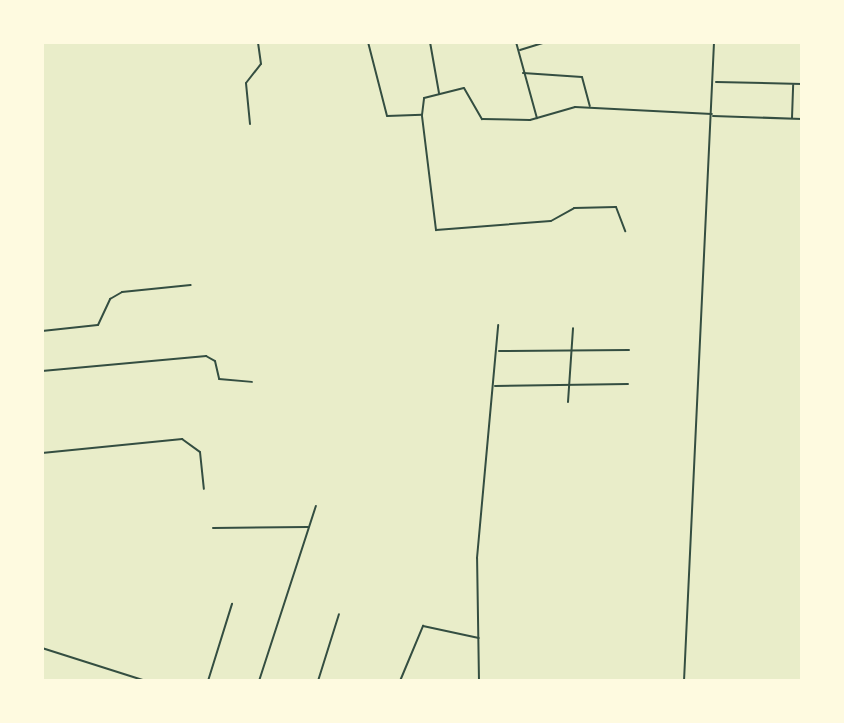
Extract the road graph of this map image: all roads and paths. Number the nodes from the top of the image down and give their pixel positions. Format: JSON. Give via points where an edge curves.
{"nodes":[{"id":1,"x":211,"y":42,"type":"edge"},
{"id":2,"x":229,"y":42,"type":"edge"},
{"id":3,"x":258,"y":42,"type":"edge"},
{"id":4,"x":368,"y":42,"type":"edge"},
{"id":5,"x":430,"y":42,"type":"edge"},
{"id":6,"x":516,"y":42,"type":"edge"},
{"id":7,"x":547,"y":42,"type":"edge"},
{"id":8,"x":714,"y":42,"type":"edge"},
{"id":9,"x":518,"y":51,"type":"junction"},
{"id":10,"x":523,"y":73,"type":"junction"},
{"id":11,"x":713,"y":82,"type":"junction"},
{"id":12,"x":793,"y":84,"type":"junction"},
{"id":13,"x":802,"y":84,"type":"edge"},
{"id":14,"x":439,"y":93,"type":"junction"},
{"id":15,"x":590,"y":107,"type":"junction"},
{"id":16,"x":422,"y":115,"type":"junction"},
{"id":17,"x":713,"y":115,"type":"junction"},
{"id":18,"x":537,"y":118,"type":"junction"},
{"id":19,"x":802,"y":119,"type":"edge"},
{"id":20,"x":792,"y":120,"type":"junction"},
{"id":21,"x":250,"y":124,"type":"dead end"},
{"id":22,"x":625,"y":231,"type":"dead end"},
{"id":23,"x":191,"y":285,"type":"dead end"},
{"id":24,"x":498,"y":324,"type":"dead end"},
{"id":25,"x":573,"y":328,"type":"dead end"},
{"id":26,"x":42,"y":331,"type":"edge"},
{"id":27,"x":571,"y":350,"type":"junction"},
{"id":28,"x":629,"y":350,"type":"dead end"},
{"id":29,"x":498,"y":351,"type":"junction"},
{"id":30,"x":42,"y":371,"type":"edge"},
{"id":31,"x":252,"y":382,"type":"dead end"},
{"id":32,"x":628,"y":384,"type":"dead end"},
{"id":33,"x":569,"y":385,"type":"junction"},
{"id":34,"x":494,"y":386,"type":"junction"},
{"id":35,"x":568,"y":402,"type":"dead end"},
{"id":36,"x":42,"y":453,"type":"edge"},
{"id":37,"x":204,"y":489,"type":"dead end"},
{"id":38,"x":316,"y":506,"type":"dead end"},
{"id":39,"x":309,"y":527,"type":"junction"},
{"id":40,"x":213,"y":528,"type":"dead end"},
{"id":41,"x":232,"y":604,"type":"dead end"},
{"id":42,"x":339,"y":614,"type":"dead end"},
{"id":43,"x":480,"y":638,"type":"junction"},
{"id":44,"x":42,"y":648,"type":"edge"},
{"id":45,"x":146,"y":681,"type":"edge"},
{"id":46,"x":208,"y":681,"type":"edge"},
{"id":47,"x":260,"y":681,"type":"edge"},
{"id":48,"x":318,"y":681,"type":"edge"},
{"id":49,"x":400,"y":681,"type":"edge"},
{"id":50,"x":479,"y":681,"type":"edge"},
{"id":51,"x":684,"y":681,"type":"edge"}],
"edges":[{"from":1,"to":2,"type":"street"},
{"from":3,"to":21,"type":"street","via":[[261,64],[246,83]]},
{"from":4,"to":16,"type":"street","via":[[382,112]]},
{"from":5,"to":14,"type":"street"},
{"from":6,"to":9,"type":"street"},
{"from":7,"to":9,"type":"street"},
{"from":8,"to":11,"type":"street"},
{"from":9,"to":10,"type":"street"},
{"from":10,"to":15,"type":"street","via":[[582,77]]},
{"from":10,"to":18,"type":"street"},
{"from":11,"to":12,"type":"street"},
{"from":11,"to":17,"type":"street"},
{"from":12,"to":13,"type":"street"},
{"from":12,"to":20,"type":"street"},
{"from":14,"to":16,"type":"street","via":[[424,98]]},
{"from":14,"to":18,"type":"street","via":[[467,90],[480,119]]},
{"from":15,"to":17,"type":"street"},
{"from":15,"to":18,"type":"street"},
{"from":16,"to":22,"type":"street","via":[[436,230],[551,222],[573,208],[616,207]]},
{"from":17,"to":20,"type":"street"},
{"from":17,"to":51,"type":"street"},
{"from":19,"to":20,"type":"street"},
{"from":23,"to":26,"type":"street","via":[[122,292],[110,299],[98,325]]},
{"from":24,"to":29,"type":"street"},
{"from":25,"to":27,"type":"street"},
{"from":27,"to":28,"type":"street"},
{"from":27,"to":29,"type":"street"},
{"from":27,"to":33,"type":"street"},
{"from":29,"to":34,"type":"street"},
{"from":30,"to":31,"type":"street","via":[[206,356],[215,361],[219,379]]},
{"from":32,"to":33,"type":"street"},
{"from":33,"to":34,"type":"street"},
{"from":33,"to":35,"type":"street"},
{"from":34,"to":43,"type":"street","via":[[478,558]]},
{"from":36,"to":37,"type":"street","via":[[182,439],[200,452]]},
{"from":38,"to":39,"type":"street"},
{"from":39,"to":40,"type":"street"},
{"from":39,"to":47,"type":"street"},
{"from":41,"to":46,"type":"street"},
{"from":42,"to":48,"type":"street"},
{"from":43,"to":49,"type":"street","via":[[422,626]]},
{"from":43,"to":50,"type":"street"},
{"from":44,"to":45,"type":"street"}]}
